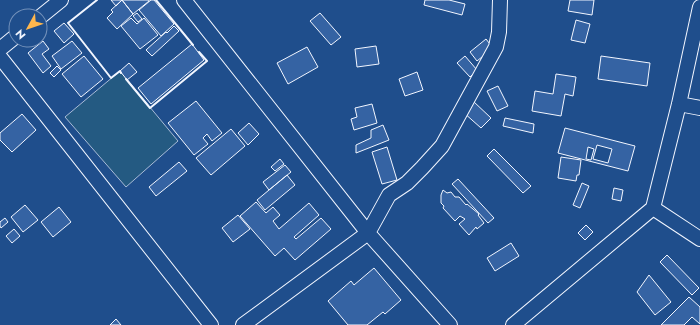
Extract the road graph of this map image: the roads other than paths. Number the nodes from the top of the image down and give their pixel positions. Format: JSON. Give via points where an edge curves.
{"nodes":[{"id":1,"x":61,"y":0,"type":"edge"},
{"id":2,"x":184,"y":0,"type":"edge"},
{"id":3,"x":500,"y":0,"type":"edge"},
{"id":4,"x":700,"y":7,"type":"edge"},
{"id":5,"x":48,"y":11,"type":"edge"},
{"id":6,"x":8,"y":42,"type":"edge"},
{"id":7,"x":0,"y":49,"type":"edge"},
{"id":8,"x":0,"y":57,"type":"edge"},
{"id":9,"x":680,"y":104,"type":"junction"},
{"id":10,"x":700,"y":108,"type":"edge"},
{"id":11,"x":653,"y":208,"type":"junction"},
{"id":12,"x":368,"y":233,"type":"junction"},
{"id":13,"x":700,"y":239,"type":"edge"},
{"id":14,"x":212,"y":325,"type":"edge"},
{"id":15,"x":242,"y":325,"type":"edge"},
{"id":16,"x":450,"y":325,"type":"edge"},
{"id":17,"x":513,"y":325,"type":"edge"}],
"edges":[{"from":1,"to":5,"type":"street"},
{"from":2,"to":12,"type":"street"},
{"from":3,"to":12,"type":"street","via":[[496,47],[442,146],[407,183],[389,195]]},
{"from":4,"to":9,"type":"street"},
{"from":6,"to":7,"type":"street"},
{"from":8,"to":14,"type":"street"},
{"from":9,"to":10,"type":"street"},
{"from":9,"to":11,"type":"street"},
{"from":11,"to":13,"type":"street"},
{"from":11,"to":17,"type":"street"},
{"from":12,"to":15,"type":"street"},
{"from":12,"to":16,"type":"street"}]}
